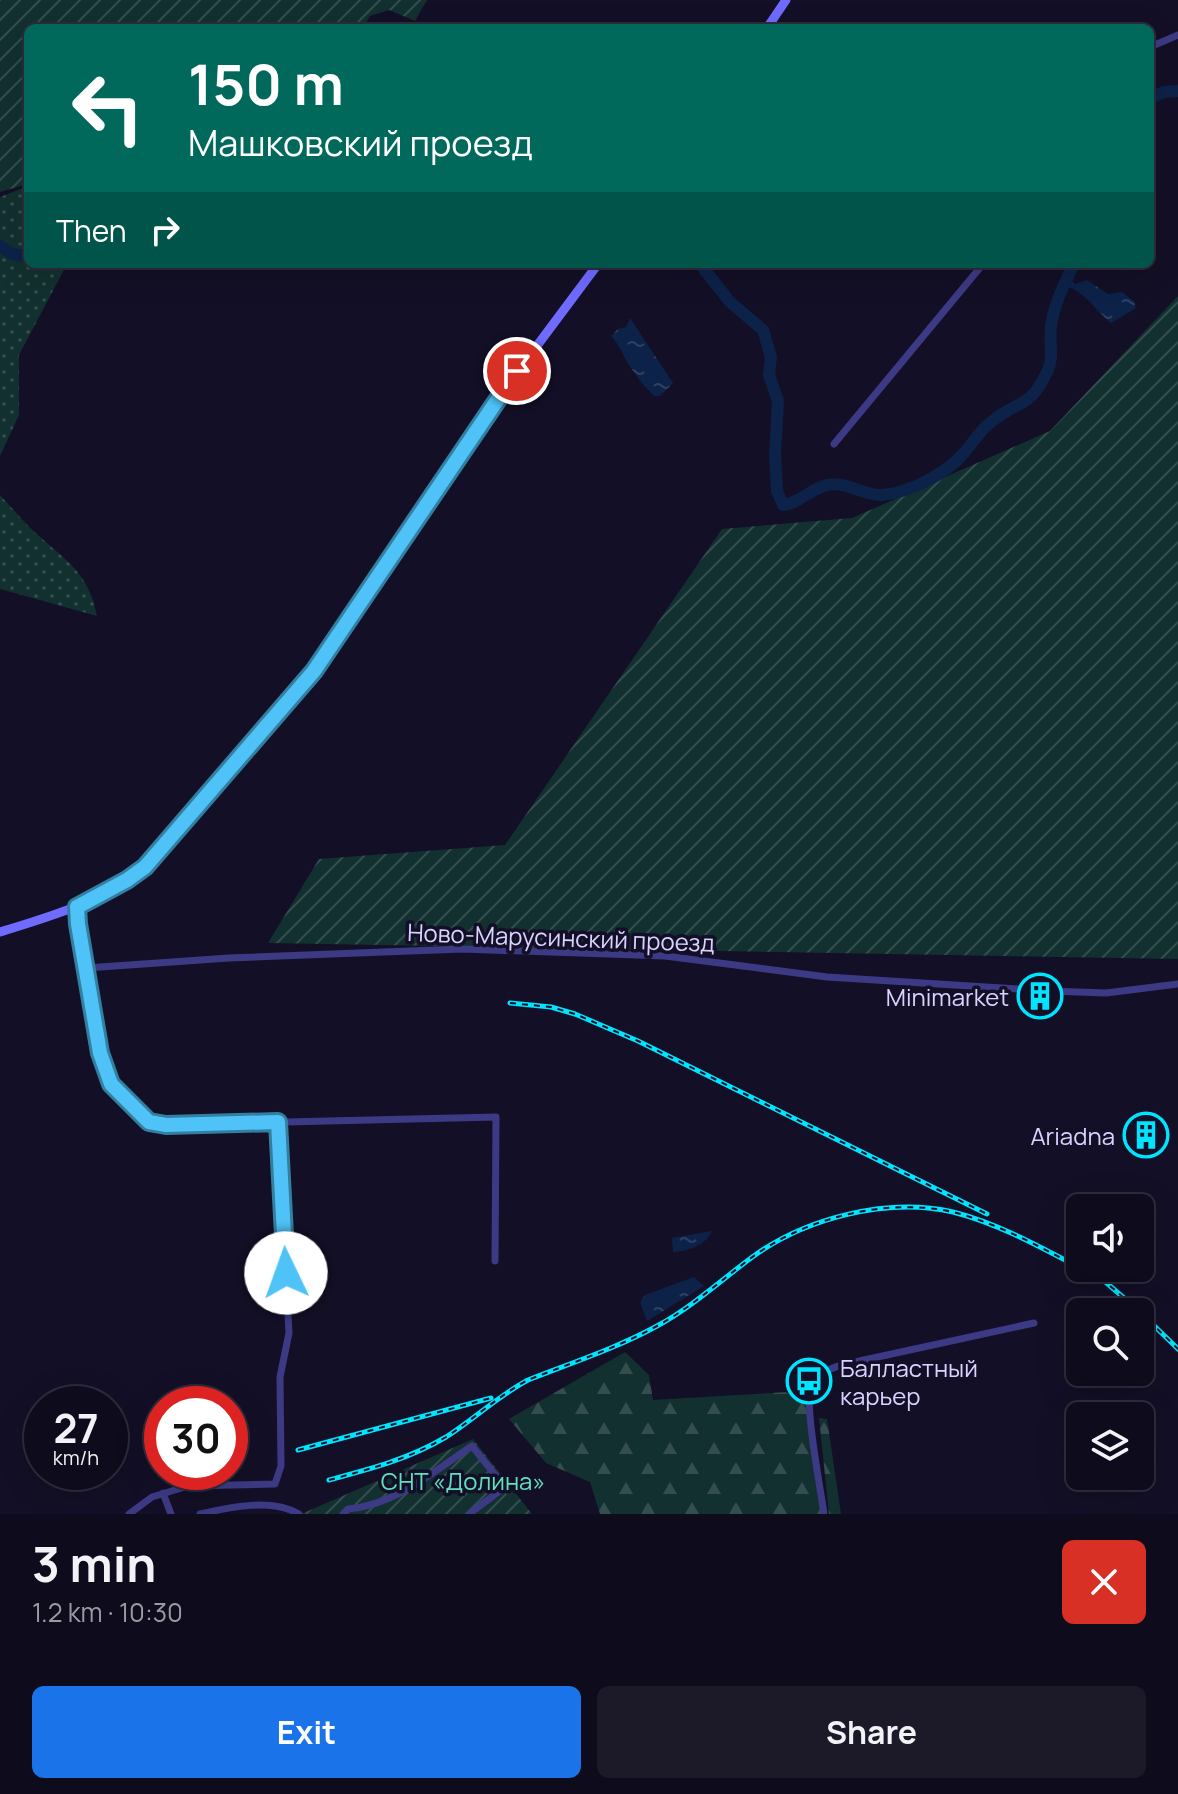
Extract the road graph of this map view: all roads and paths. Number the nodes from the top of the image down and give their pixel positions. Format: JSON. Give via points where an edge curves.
{"nodes":[{"id":1,"x":786,"y":0,"type":"edge"},
{"id":2,"x":770,"y":24,"type":"edge"},
{"id":3,"x":1178,"y":35,"type":"edge"},
{"id":4,"x":1154,"y":45,"type":"edge"},
{"id":5,"x":595,"y":268,"type":"edge"},
{"id":6,"x":980,"y":268,"type":"edge"},
{"id":7,"x":834,"y":444,"type":"dead end"},
{"id":8,"x":77,"y":907,"type":"junction"},
{"id":9,"x":0,"y":932,"type":"edge"},
{"id":10,"x":86,"y":968,"type":"junction"},
{"id":11,"x":1178,"y":984,"type":"edge"},
{"id":12,"x":278,"y":1122,"type":"junction"},
{"id":13,"x":495,"y":1261,"type":"dead end"},
{"id":14,"x":1034,"y":1323,"type":"dead end"},
{"id":15,"x":163,"y":1493,"type":"junction"},
{"id":16,"x":129,"y":1514,"type":"edge"},
{"id":17,"x":171,"y":1514,"type":"edge"},
{"id":18,"x":200,"y":1514,"type":"edge"},
{"id":19,"x":299,"y":1514,"type":"edge"},
{"id":20,"x":343,"y":1514,"type":"edge"},
{"id":21,"x":469,"y":1514,"type":"edge"},
{"id":22,"x":824,"y":1514,"type":"edge"}],
"edges":[{"from":1,"to":2,"type":"street"},
{"from":3,"to":4,"type":"street"},
{"from":5,"to":8,"type":"street","via":[[504,390],[297,692],[145,867]]},
{"from":6,"to":7,"type":"street"},
{"from":8,"to":9,"type":"street"},
{"from":8,"to":10,"type":"street"},
{"from":10,"to":11,"type":"street","name":"Ново-Марусинский проезд","via":[[462,949],[665,956],[827,977],[1050,991],[1106,993]]},
{"from":10,"to":12,"type":"street","via":[[100,1053],[111,1084],[149,1122]]},
{"from":12,"to":13,"type":"street","via":[[496,1117]]},
{"from":12,"to":15,"type":"street","via":[[289,1333],[280,1377],[281,1466],[275,1484],[188,1486]]},
{"from":14,"to":22,"type":"street","via":[[819,1374],[810,1388],[809,1406]]},
{"from":15,"to":16,"type":"street"},
{"from":15,"to":17,"type":"street"},
{"from":18,"to":19,"type":"street","via":[[233,1507],[287,1507]]},
{"from":20,"to":21,"type":"street","via":[[398,1495],[472,1446],[505,1487]]}]}
